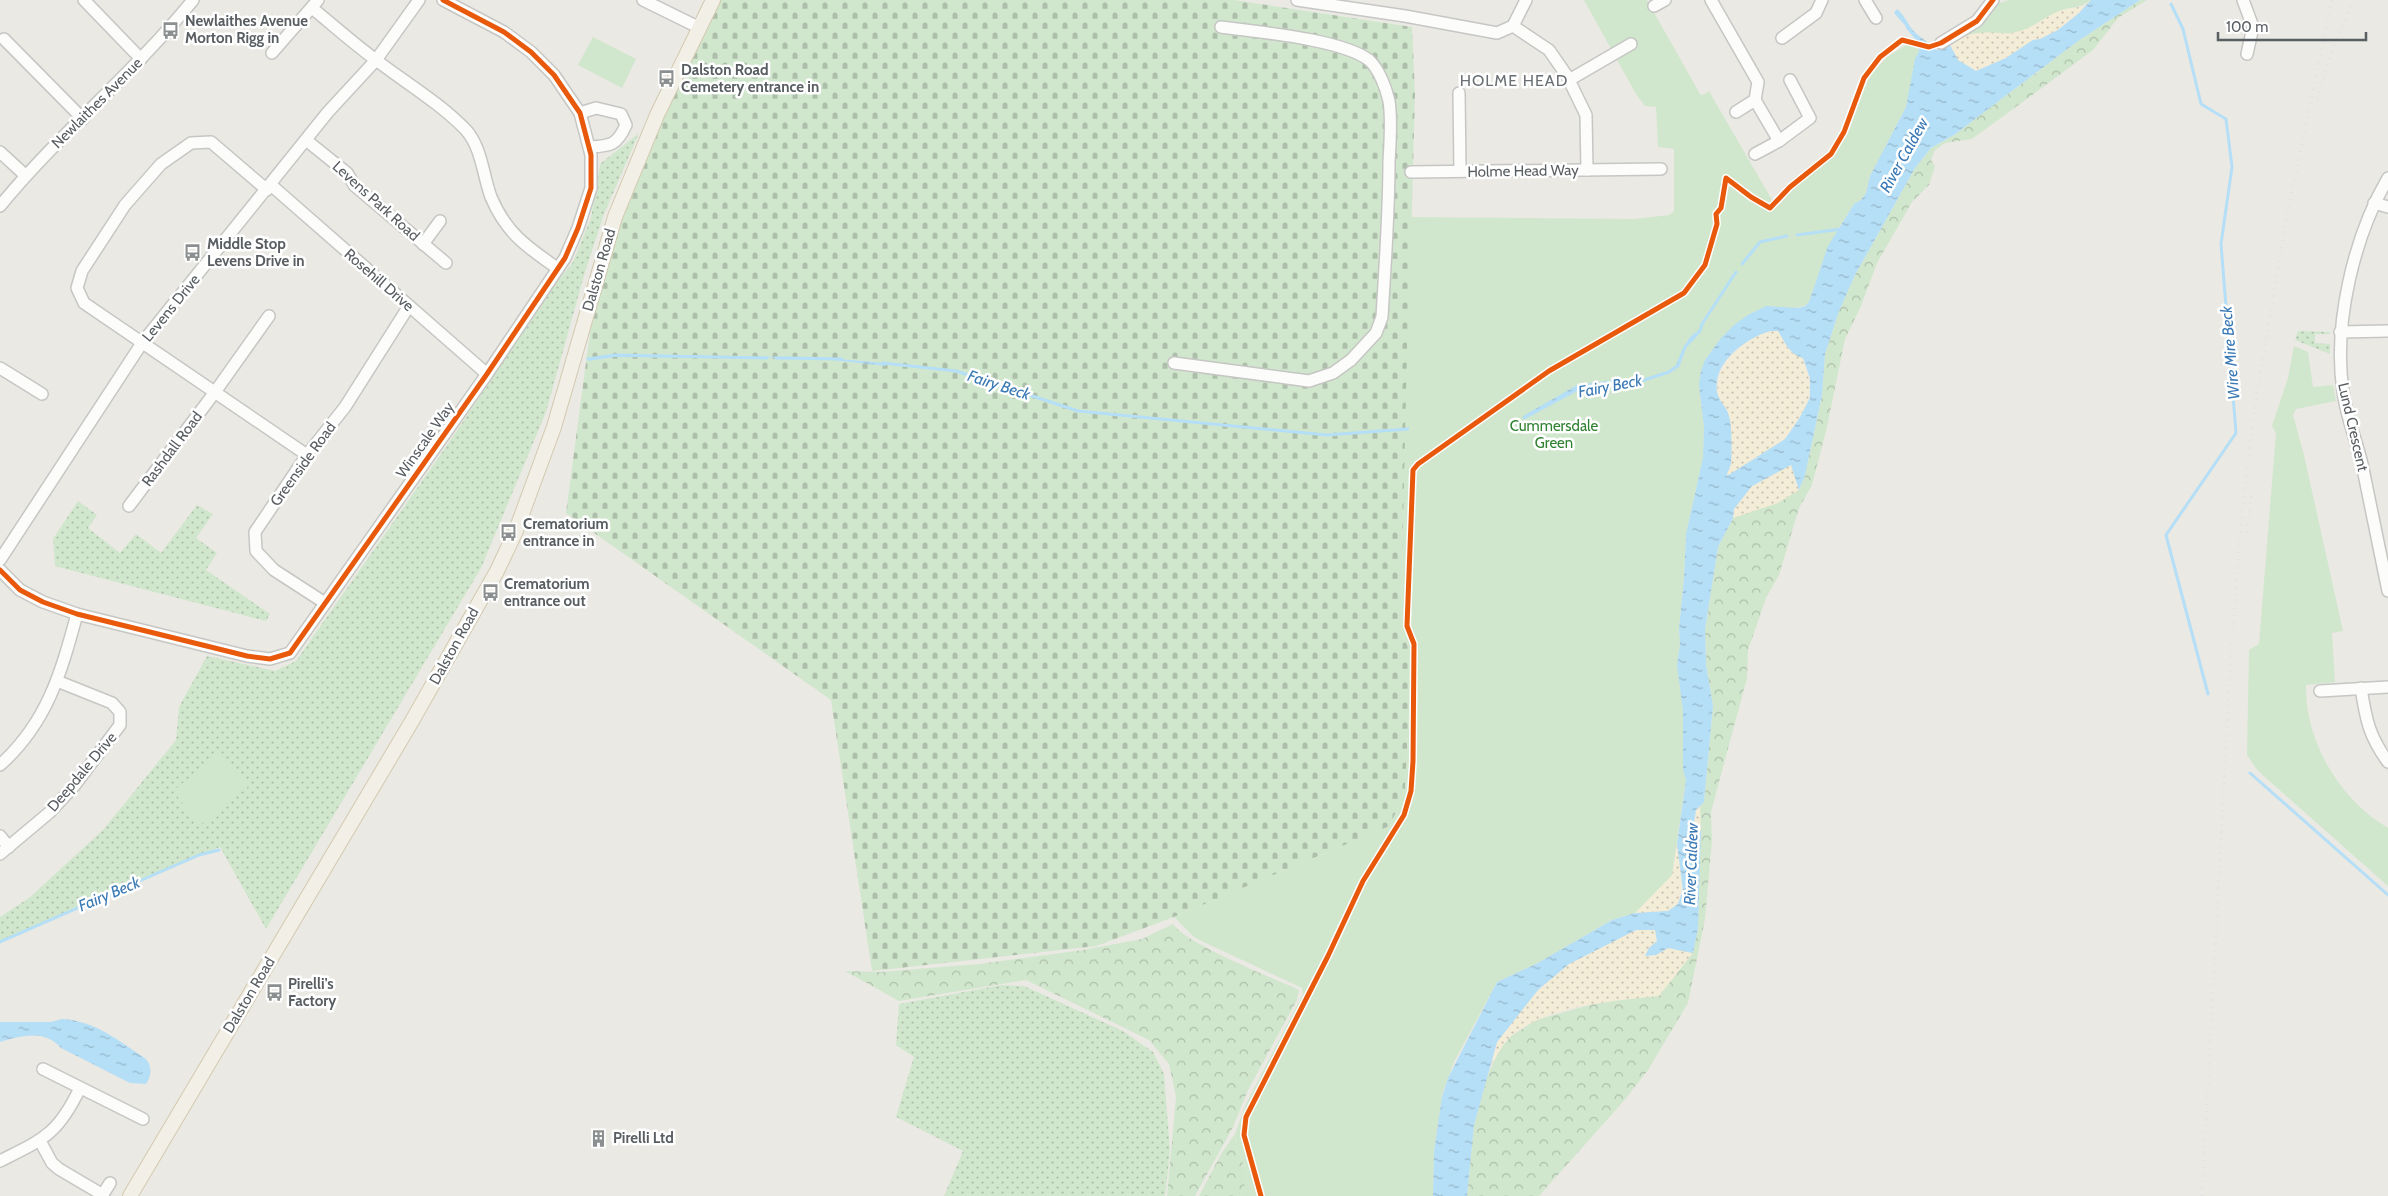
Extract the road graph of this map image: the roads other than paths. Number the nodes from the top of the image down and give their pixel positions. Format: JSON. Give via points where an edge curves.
{"nodes":[{"id":1,"x":84,"y":0,"type":"edge"},
{"id":2,"x":194,"y":0,"type":"edge"},
{"id":3,"x":419,"y":0,"type":"edge"},
{"id":4,"x":443,"y":0,"type":"edge"},
{"id":5,"x":643,"y":0,"type":"edge"},
{"id":6,"x":713,"y":0,"type":"edge"},
{"id":7,"x":1297,"y":0,"type":"edge"},
{"id":8,"x":1526,"y":0,"type":"edge"},
{"id":9,"x":1711,"y":0,"type":"edge"},
{"id":10,"x":1822,"y":0,"type":"edge"},
{"id":11,"x":1865,"y":0,"type":"edge"},
{"id":12,"x":1994,"y":0,"type":"edge"},
{"id":13,"x":2243,"y":0,"type":"edge"},
{"id":14,"x":315,"y":4,"type":"edge"},
{"id":15,"x":1876,"y":18,"type":"dead end"},
{"id":16,"x":1513,"y":26,"type":"junction"},
{"id":17,"x":1221,"y":27,"type":"dead end"},
{"id":18,"x":700,"y":28,"type":"junction"},
{"id":19,"x":1782,"y":38,"type":"dead end"},
{"id":20,"x":4,"y":39,"type":"dead end"},
{"id":21,"x":1941,"y":43,"type":"dead end"},
{"id":22,"x":1631,"y":44,"type":"dead end"},
{"id":23,"x":272,"y":53,"type":"dead end"},
{"id":24,"x":2247,"y":54,"type":"dead end"},
{"id":25,"x":141,"y":59,"type":"junction"},
{"id":26,"x":376,"y":60,"type":"junction"},
{"id":27,"x":1569,"y":80,"type":"junction"},
{"id":28,"x":1790,"y":80,"type":"dead end"},
{"id":29,"x":1459,"y":93,"type":"dead end"},
{"id":30,"x":1755,"y":100,"type":"junction"},
{"id":31,"x":1736,"y":112,"type":"dead end"},
{"id":32,"x":580,"y":113,"type":"junction"},
{"id":33,"x":83,"y":119,"type":"junction"},
{"id":34,"x":306,"y":140,"type":"junction"},
{"id":35,"x":1779,"y":141,"type":"junction"},
{"id":36,"x":590,"y":147,"type":"junction"},
{"id":37,"x":0,"y":152,"type":"edge"},
{"id":38,"x":1755,"y":154,"type":"dead end"},
{"id":39,"x":1661,"y":169,"type":"dead end"},
{"id":40,"x":1587,"y":170,"type":"junction"},
{"id":41,"x":1411,"y":172,"type":"dead end"},
{"id":42,"x":1460,"y":172,"type":"junction"},
{"id":43,"x":25,"y":175,"type":"junction"},
{"id":44,"x":2388,"y":178,"type":"edge"},
{"id":45,"x":269,"y":188,"type":"junction"},
{"id":46,"x":2374,"y":203,"type":"junction"},
{"id":47,"x":0,"y":206,"type":"edge"},
{"id":48,"x":2388,"y":208,"type":"edge"},
{"id":49,"x":440,"y":221,"type":"dead end"},
{"id":50,"x":424,"y":244,"type":"junction"},
{"id":51,"x":446,"y":263,"type":"dead end"},
{"id":52,"x":557,"y":268,"type":"junction"},
{"id":53,"x":409,"y":306,"type":"junction"},
{"id":54,"x":269,"y":316,"type":"dead end"},
{"id":55,"x":2388,"y":331,"type":"edge"},
{"id":56,"x":2340,"y":332,"type":"junction"},
{"id":57,"x":142,"y":343,"type":"junction"},
{"id":58,"x":1174,"y":363,"type":"dead end"},
{"id":59,"x":0,"y":368,"type":"edge"},
{"id":60,"x":487,"y":374,"type":"junction"},
{"id":61,"x":215,"y":392,"type":"junction"},
{"id":62,"x":42,"y":394,"type":"dead end"},
{"id":63,"x":307,"y":455,"type":"junction"},
{"id":64,"x":128,"y":506,"type":"dead end"},
{"id":65,"x":0,"y":560,"type":"edge"},
{"id":66,"x":0,"y":570,"type":"edge"},
{"id":67,"x":2388,"y":591,"type":"edge"},
{"id":68,"x":325,"y":604,"type":"junction"},
{"id":69,"x":77,"y":614,"type":"junction"},
{"id":70,"x":57,"y":681,"type":"junction"},
{"id":71,"x":2388,"y":687,"type":"edge"},
{"id":72,"x":2361,"y":688,"type":"junction"},
{"id":73,"x":2320,"y":691,"type":"dead end"},
{"id":74,"x":2388,"y":762,"type":"edge"},
{"id":75,"x":0,"y":765,"type":"edge"},
{"id":76,"x":0,"y":836,"type":"edge"},
{"id":77,"x":5,"y":851,"type":"edge"},
{"id":78,"x":43,"y":1069,"type":"dead end"},
{"id":79,"x":80,"y":1088,"type":"junction"},
{"id":80,"x":144,"y":1119,"type":"dead end"},
{"id":81,"x":40,"y":1141,"type":"junction"},
{"id":82,"x":0,"y":1160,"type":"edge"},
{"id":83,"x":110,"y":1184,"type":"dead end"},
{"id":84,"x":102,"y":1196,"type":"edge"},
{"id":85,"x":130,"y":1196,"type":"edge"}],
"edges":[{"from":1,"to":25,"type":"street"},
{"from":2,"to":25,"type":"street","name":"Newlaithes Avenue"},
{"from":3,"to":26,"type":"street","name":"Levens Drive"},
{"from":4,"to":32,"type":"street","name":"Winscale Way","via":[[504,32],[531,52],[554,75]]},
{"from":5,"to":18,"type":"street"},
{"from":6,"to":18,"type":"main road","name":"Dalston Road"},
{"from":7,"to":16,"type":"street","via":[[1497,33]]},
{"from":8,"to":16,"type":"street"},
{"from":9,"to":30,"type":"street","via":[[1758,82]]},
{"from":10,"to":19,"type":"street","via":[[1816,13]]},
{"from":11,"to":15,"type":"street"},
{"from":12,"to":21,"type":"street","via":[[1977,20]]},
{"from":13,"to":24,"type":"street","via":[[2253,27]]},
{"from":14,"to":23,"type":"street"},
{"from":14,"to":26,"type":"street"},
{"from":16,"to":27,"type":"street","name":"Holme Head Way","via":[[1549,50]]},
{"from":17,"to":58,"type":"street","via":[[1308,39],[1337,47],[1369,60],[1379,74],[1390,118],[1389,208],[1382,318],[1376,333],[1351,360],[1333,373],[1309,381]]},
{"from":18,"to":85,"type":"main road","name":"Dalston Road","via":[[657,115],[615,217],[554,427],[515,534],[412,721]]},
{"from":20,"to":33,"type":"street"},
{"from":22,"to":27,"type":"street"},
{"from":25,"to":33,"type":"street","name":"Newlaithes Avenue"},
{"from":26,"to":34,"type":"street","name":"Levens Drive"},
{"from":26,"to":52,"type":"street","via":[[468,132],[502,220],[517,239]]},
{"from":27,"to":40,"type":"street","name":"Holme Head Way","via":[[1586,115]]},
{"from":28,"to":35,"type":"street","via":[[1810,118]]},
{"from":29,"to":42,"type":"street","name":"Holme Head Way"},
{"from":30,"to":31,"type":"street"},
{"from":30,"to":35,"type":"street"},
{"from":32,"to":36,"type":"street","name":"Winscale Way"},
{"from":32,"to":36,"type":"street","via":[[596,108],[621,114],[626,125],[615,143]]},
{"from":33,"to":43,"type":"street","name":"Newlaithes Avenue"},
{"from":34,"to":45,"type":"street","name":"Levens Drive"},
{"from":34,"to":50,"type":"street","name":"Levens Park Road"},
{"from":35,"to":38,"type":"street"},
{"from":36,"to":52,"type":"street","name":"Winscale Way","via":[[591,188],[578,228]]},
{"from":37,"to":43,"type":"street"},
{"from":39,"to":40,"type":"street","name":"Holme Head Way"},
{"from":40,"to":42,"type":"street","name":"Holme Head Way"},
{"from":41,"to":42,"type":"street","name":"Holme Head Way"},
{"from":43,"to":47,"type":"street","name":"Newlaithes Avenue"},
{"from":44,"to":46,"type":"street","name":"Lund Crescent"},
{"from":45,"to":53,"type":"street","name":"Rosehill Drive"},
{"from":45,"to":57,"type":"street","name":"Levens Drive"},
{"from":45,"to":57,"type":"street","name":"Rosehill Drive","via":[[211,142],[191,143],[162,164],[125,205],[82,271],[77,288],[84,303]]},
{"from":46,"to":48,"type":"street"},
{"from":46,"to":56,"type":"street","name":"Lund Crescent","via":[[2345,298]]},
{"from":49,"to":50,"type":"street"},
{"from":50,"to":51,"type":"street","name":"Levens Park Road"},
{"from":52,"to":60,"type":"street","name":"Winscale Way"},
{"from":53,"to":60,"type":"street","name":"Rosehill Drive"},
{"from":53,"to":63,"type":"street","name":"Greenside Road","via":[[345,407]]},
{"from":54,"to":61,"type":"street","name":"Rashdall Road"},
{"from":55,"to":56,"type":"street"},
{"from":56,"to":67,"type":"street","name":"Lund Crescent","via":[[2343,391]]},
{"from":57,"to":61,"type":"street"},
{"from":57,"to":65,"type":"street","name":"Levens Drive"},
{"from":59,"to":62,"type":"street"},
{"from":60,"to":68,"type":"street","name":"Winscale Way"},
{"from":61,"to":63,"type":"street"},
{"from":61,"to":64,"type":"street","name":"Rashdall Road"},
{"from":63,"to":68,"type":"street","name":"Greenside Road","via":[[255,532],[256,551],[274,570]]},
{"from":66,"to":69,"type":"street","name":"Winscale Way","via":[[20,590]]},
{"from":68,"to":69,"type":"street","name":"Winscale Way","via":[[290,653],[270,659]]},
{"from":69,"to":70,"type":"street"},
{"from":70,"to":75,"type":"street","via":[[50,700],[20,747]]},
{"from":70,"to":77,"type":"street","name":"Deepdale Drive","via":[[112,703],[120,712],[120,725],[74,786]]},
{"from":71,"to":72,"type":"street"},
{"from":72,"to":73,"type":"street"},
{"from":72,"to":74,"type":"street","via":[[2374,742]]},
{"from":76,"to":77,"type":"street"},
{"from":78,"to":79,"type":"street"},
{"from":79,"to":80,"type":"street"},
{"from":79,"to":81,"type":"street","via":[[61,1122]]},
{"from":81,"to":82,"type":"street"},
{"from":81,"to":84,"type":"street","via":[[52,1163]]},
{"from":83,"to":84,"type":"street"}]}
